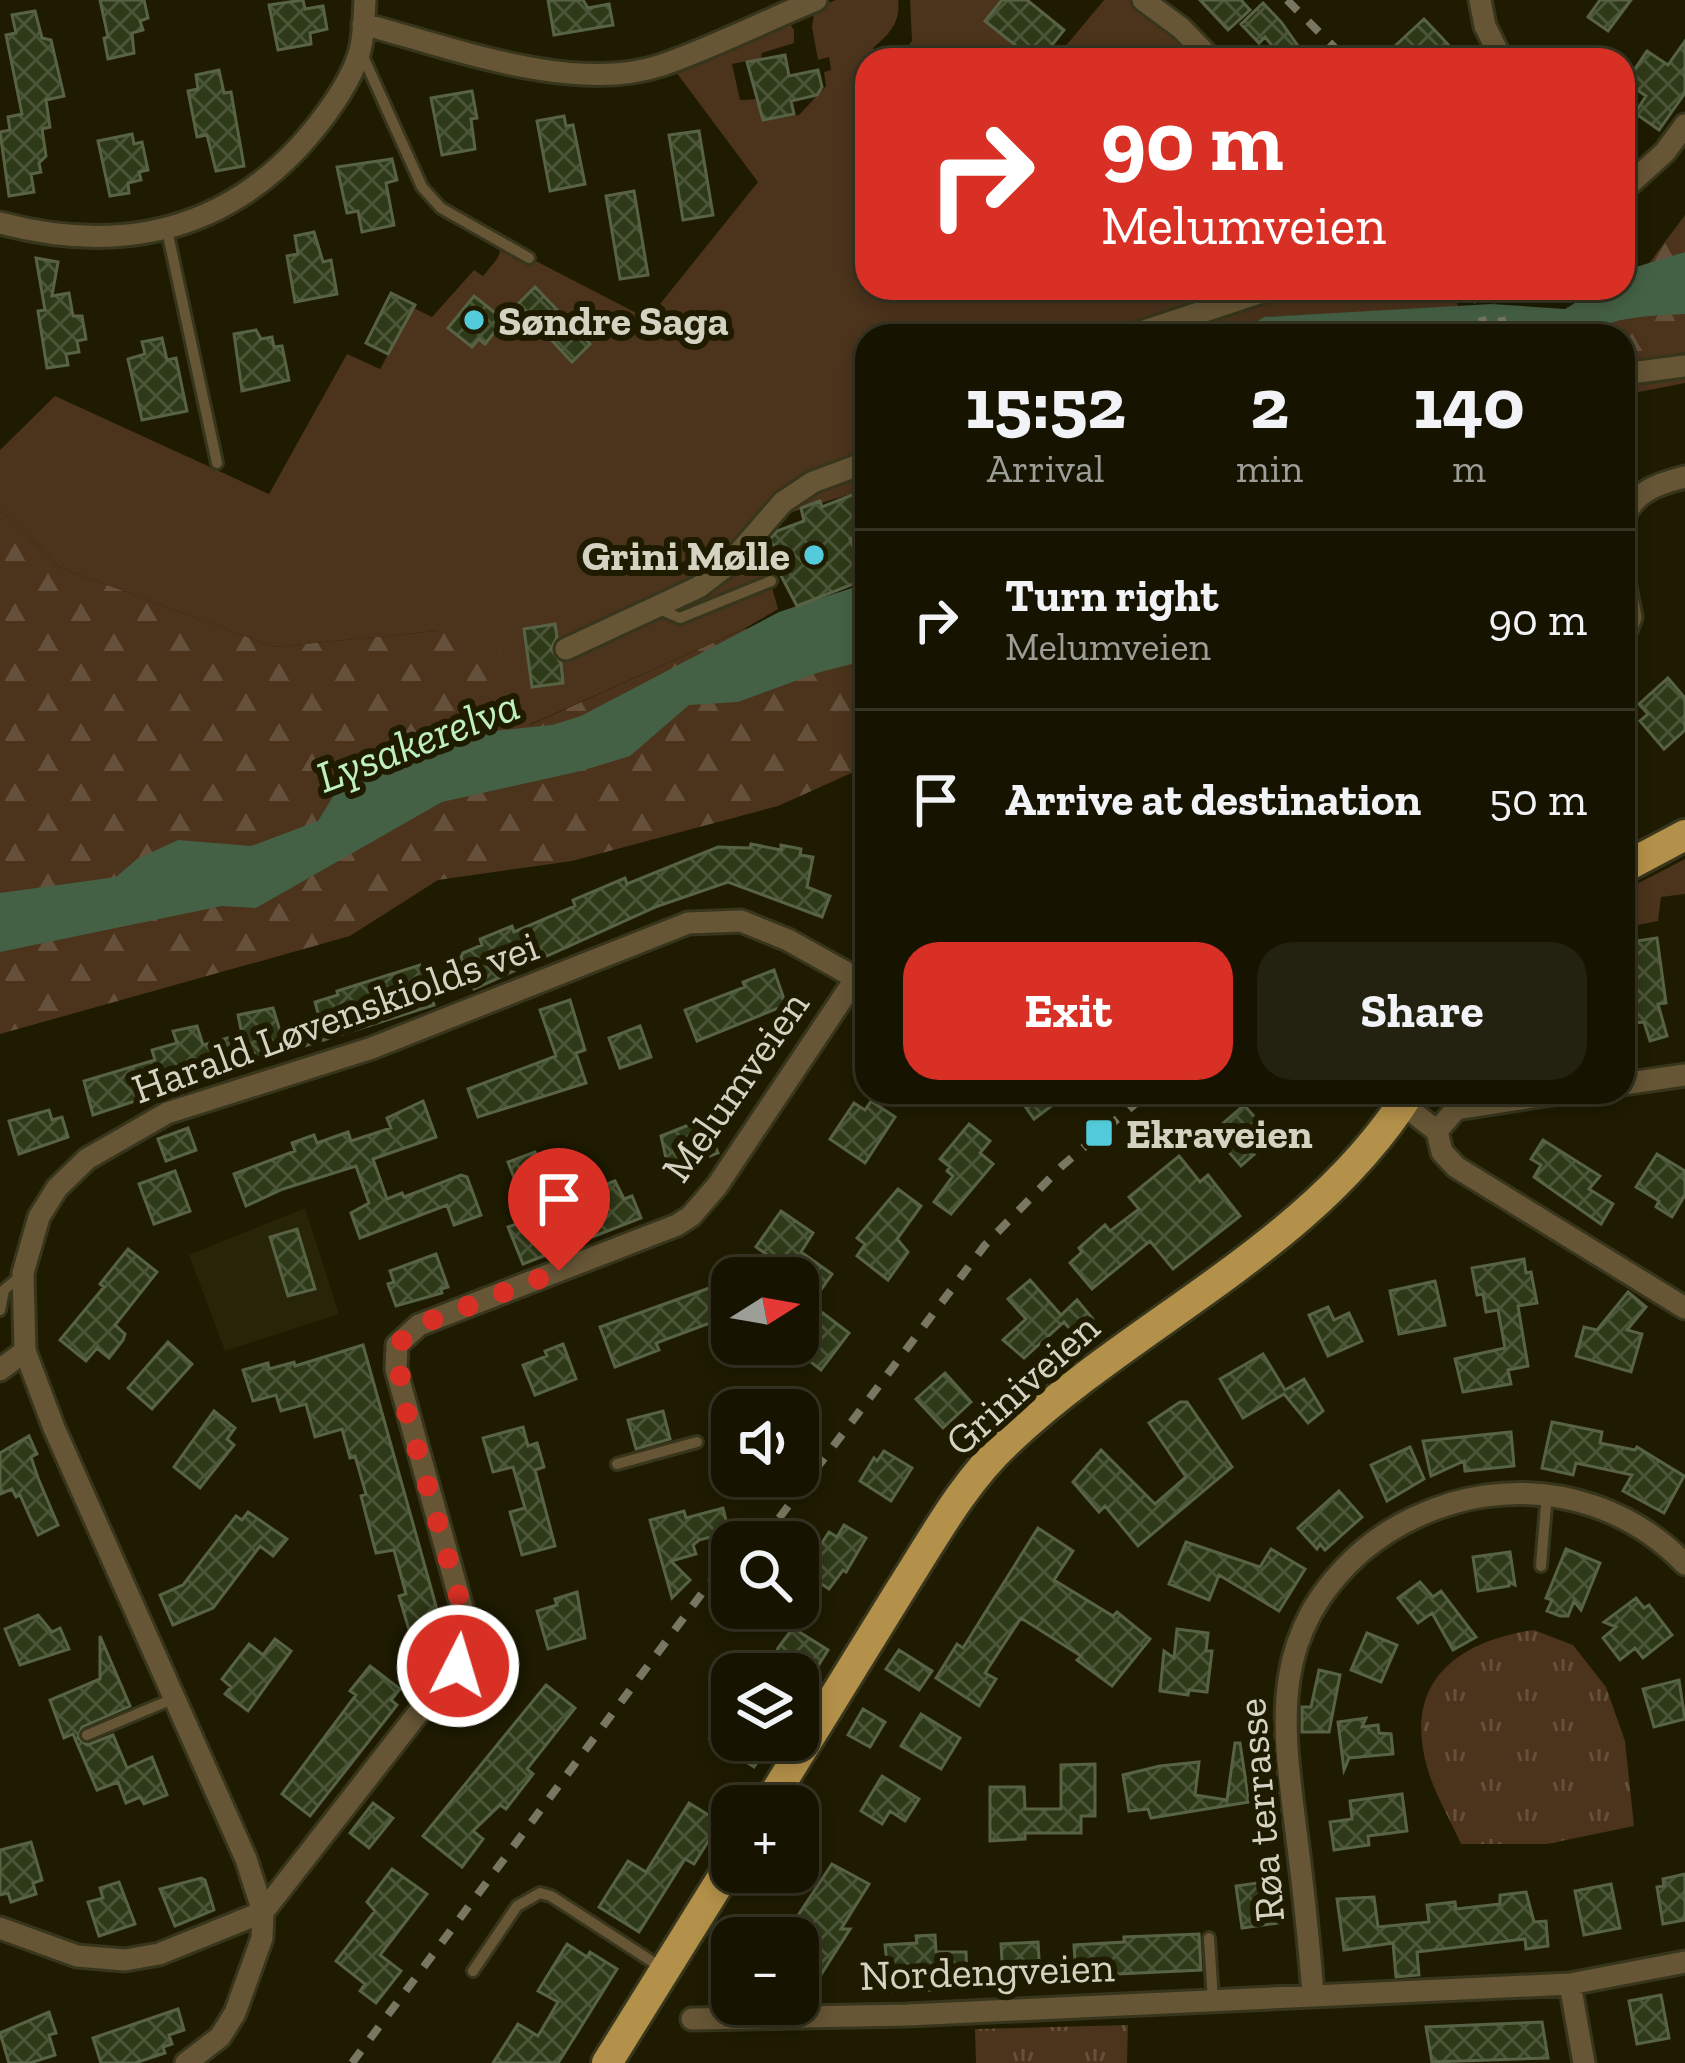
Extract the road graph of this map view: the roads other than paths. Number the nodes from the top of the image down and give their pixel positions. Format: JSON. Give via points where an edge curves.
{"nodes":[{"id":1,"x":365,"y":0,"type":"edge"},
{"id":2,"x":816,"y":0,"type":"edge"},
{"id":3,"x":1144,"y":0,"type":"edge"},
{"id":4,"x":1480,"y":0,"type":"edge"},
{"id":5,"x":363,"y":24,"type":"junction"},
{"id":6,"x":1200,"y":48,"type":"edge"},
{"id":7,"x":1496,"y":48,"type":"edge"},
{"id":8,"x":361,"y":50,"type":"junction"},
{"id":9,"x":1685,"y":125,"type":"edge"},
{"id":10,"x":1635,"y":177,"type":"edge"},
{"id":11,"x":0,"y":223,"type":"edge"},
{"id":12,"x":167,"y":230,"type":"junction"},
{"id":13,"x":530,"y":258,"type":"dead end"},
{"id":14,"x":1238,"y":300,"type":"edge"},
{"id":15,"x":1165,"y":324,"type":"edge"},
{"id":16,"x":1685,"y":366,"type":"edge"},
{"id":17,"x":1635,"y":372,"type":"edge"},
{"id":18,"x":217,"y":463,"type":"dead end"},
{"id":19,"x":855,"y":466,"type":"edge"},
{"id":20,"x":1685,"y":477,"type":"edge"},
{"id":21,"x":1635,"y":499,"type":"edge"},
{"id":22,"x":771,"y":581,"type":"dead end"},
{"id":23,"x":659,"y":609,"type":"junction"},
{"id":24,"x":566,"y":649,"type":"dead end"},
{"id":25,"x":1685,"y":835,"type":"edge"},
{"id":26,"x":1635,"y":862,"type":"edge"},
{"id":27,"x":855,"y":969,"type":"edge"},
{"id":28,"x":855,"y":981,"type":"edge"},
{"id":29,"x":1685,"y":1075,"type":"edge"},
{"id":30,"x":1635,"y":1082,"type":"edge"},
{"id":31,"x":1397,"y":1104,"type":"edge"},
{"id":32,"x":1410,"y":1104,"type":"edge"},
{"id":33,"x":1488,"y":1104,"type":"edge"},
{"id":34,"x":1436,"y":1131,"type":"junction"},
{"id":35,"x":23,"y":1273,"type":"junction"},
{"id":36,"x":1685,"y":1308,"type":"edge"},
{"id":37,"x":0,"y":1310,"type":"edge"},
{"id":38,"x":25,"y":1351,"type":"junction"},
{"id":39,"x":0,"y":1370,"type":"edge"},
{"id":40,"x":697,"y":1442,"type":"dead end"},
{"id":41,"x":617,"y":1464,"type":"dead end"},
{"id":42,"x":1546,"y":1493,"type":"junction"},
{"id":43,"x":1685,"y":1564,"type":"edge"},
{"id":44,"x":1541,"y":1566,"type":"dead end"},
{"id":45,"x":175,"y":1698,"type":"junction"},
{"id":46,"x":87,"y":1735,"type":"dead end"},
{"id":47,"x":780,"y":1785,"type":"edge"},
{"id":48,"x":713,"y":1893,"type":"edge"},
{"id":49,"x":262,"y":1912,"type":"junction"},
{"id":50,"x":0,"y":1928,"type":"edge"},
{"id":51,"x":1209,"y":1938,"type":"dead end"},
{"id":52,"x":1685,"y":1962,"type":"edge"},
{"id":53,"x":665,"y":1970,"type":"junction"},
{"id":54,"x":473,"y":1971,"type":"dead end"},
{"id":55,"x":1570,"y":1984,"type":"junction"},
{"id":56,"x":1313,"y":1995,"type":"junction"},
{"id":57,"x":1214,"y":2001,"type":"junction"},
{"id":58,"x":692,"y":2020,"type":"dead end"},
{"id":59,"x":186,"y":2063,"type":"edge"},
{"id":60,"x":607,"y":2063,"type":"edge"},
{"id":61,"x":1584,"y":2063,"type":"edge"}],
"edges":[{"from":1,"to":5,"type":"street"},
{"from":2,"to":5,"type":"street","via":[[661,65],[616,74],[515,64]]},
{"from":3,"to":6,"type":"street"},
{"from":4,"to":7,"type":"street"},
{"from":5,"to":8,"type":"street"},
{"from":8,"to":12,"type":"street","via":[[330,110],[282,164],[230,206]]},
{"from":8,"to":13,"type":"lane","via":[[422,187],[441,208]]},
{"from":9,"to":10,"type":"street"},
{"from":11,"to":12,"type":"street","via":[[65,236]]},
{"from":12,"to":18,"type":"lane"},
{"from":14,"to":15,"type":"street"},
{"from":16,"to":17,"type":"street"},
{"from":19,"to":23,"type":"street","via":[[783,502],[729,564]]},
{"from":20,"to":21,"type":"street"},
{"from":22,"to":23,"type":"lane","via":[[680,618]]},
{"from":23,"to":24,"type":"street"},
{"from":25,"to":26,"type":"main road"},
{"from":27,"to":35,"type":"street","name":"Harald Løvenskiolds vei","via":[[741,921],[688,923],[372,1048],[167,1113],[87,1159],[57,1189],[39,1217]]},
{"from":28,"to":49,"type":"street","name":"Melumveien","via":[[691,1216],[401,1337],[395,1354],[403,1400],[469,1649]]},
{"from":29,"to":30,"type":"street"},
{"from":31,"to":47,"type":"main road","name":"Griniveien","via":[[1319,1201],[1001,1447],[932,1539]]},
{"from":32,"to":34,"type":"street"},
{"from":33,"to":34,"type":"street","via":[[1456,1109]]},
{"from":34,"to":36,"type":"street","via":[[1456,1167]]},
{"from":35,"to":37,"type":"lane","via":[[4,1291]]},
{"from":35,"to":38,"type":"street","name":"Harald Løvenskiolds vei"},
{"from":38,"to":39,"type":"street"},
{"from":38,"to":45,"type":"street","name":"Harald Løvenskiolds vei"},
{"from":40,"to":41,"type":"lane"},
{"from":42,"to":43,"type":"street","name":"Røa terrasse","via":[[1609,1511]]},
{"from":42,"to":44,"type":"lane"},
{"from":42,"to":56,"type":"street","name":"Røa terrasse","via":[[1479,1497],[1395,1528],[1336,1575],[1304,1626],[1283,1726]]},
{"from":45,"to":46,"type":"lane"},
{"from":45,"to":49,"type":"street","name":"Harald Løvenskiolds vei"},
{"from":48,"to":53,"type":"main road"},
{"from":49,"to":50,"type":"street","name":"Melumveien","via":[[125,1960],[77,1956]]},
{"from":49,"to":59,"type":"street","name":"Harald Løvenskiolds vei","via":[[262,1938],[235,2013],[220,2037]]},
{"from":51,"to":57,"type":"lane"},
{"from":52,"to":55,"type":"street","name":"Nordengveien"},
{"from":53,"to":54,"type":"lane","via":[[540,1893],[517,1906]]},
{"from":53,"to":60,"type":"main road"},
{"from":55,"to":56,"type":"street","name":"Nordengveien"},
{"from":55,"to":61,"type":"street"},
{"from":56,"to":57,"type":"street","name":"Nordengveien"},
{"from":57,"to":58,"type":"street","name":"Nordengveien"}]}
